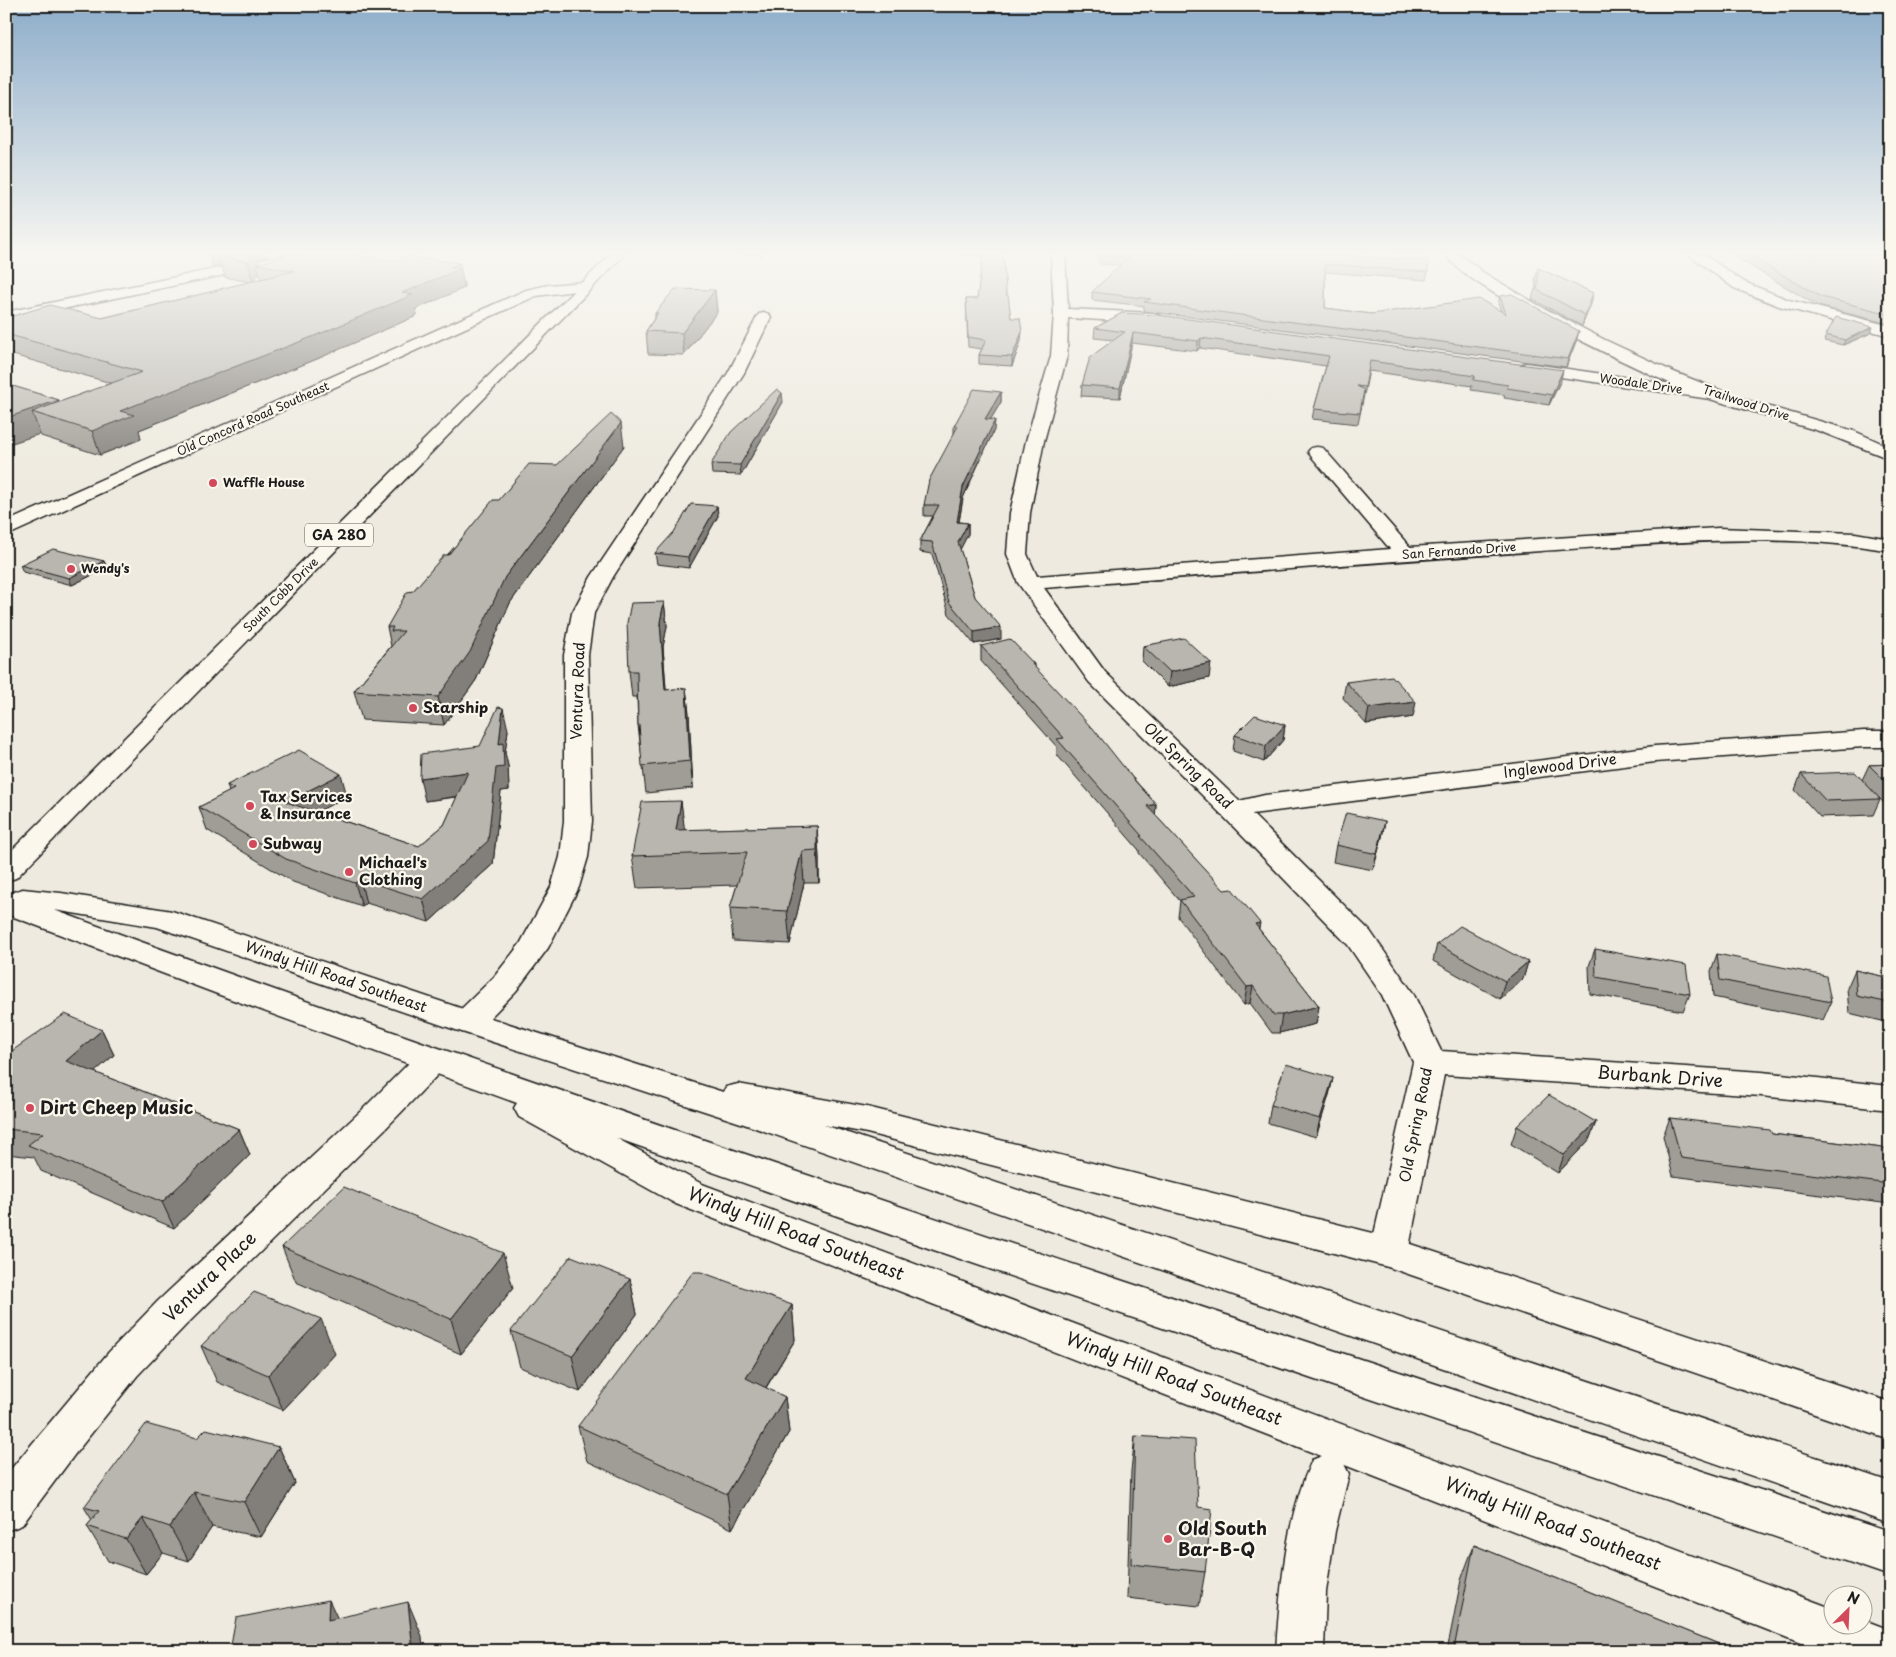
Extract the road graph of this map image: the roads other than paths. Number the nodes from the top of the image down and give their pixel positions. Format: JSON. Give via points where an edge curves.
{"nodes":[{"id":1,"x":446,"y":331,"type":"edge"},
{"id":2,"x":540,"y":331,"type":"edge"},
{"id":3,"x":757,"y":331,"type":"edge"},
{"id":4,"x":1060,"y":331,"type":"edge"},
{"id":5,"x":1575,"y":331,"type":"edge"},
{"id":6,"x":1512,"y":366,"type":"edge"},
{"id":7,"x":1715,"y":395,"type":"junction"},
{"id":8,"x":1317,"y":452,"type":"dead end"},
{"id":9,"x":1890,"y":454,"type":"edge"},
{"id":10,"x":6,"y":530,"type":"edge"},
{"id":11,"x":1890,"y":545,"type":"edge"},
{"id":12,"x":1405,"y":554,"type":"junction"},
{"id":13,"x":1029,"y":583,"type":"junction"},
{"id":14,"x":1890,"y":739,"type":"edge"},
{"id":15,"x":1233,"y":810,"type":"junction"},
{"id":16,"x":6,"y":872,"type":"edge"},
{"id":17,"x":6,"y":896,"type":"edge"},
{"id":18,"x":6,"y":903,"type":"edge"},
{"id":19,"x":467,"y":1022,"type":"junction"},
{"id":20,"x":432,"y":1060,"type":"junction"},
{"id":21,"x":1430,"y":1062,"type":"junction"},
{"id":22,"x":480,"y":1078,"type":"junction"},
{"id":23,"x":660,"y":1084,"type":"junction"},
{"id":24,"x":1890,"y":1098,"type":"edge"},
{"id":25,"x":1390,"y":1252,"type":"junction"},
{"id":26,"x":1890,"y":1421,"type":"edge"},
{"id":27,"x":1327,"y":1474,"type":"dead end"},
{"id":28,"x":1890,"y":1503,"type":"edge"},
{"id":29,"x":6,"y":1510,"type":"edge"},
{"id":30,"x":1890,"y":1554,"type":"edge"},
{"id":31,"x":1300,"y":1651,"type":"edge"},
{"id":32,"x":1883,"y":1651,"type":"edge"}],
"edges":[{"from":1,"to":10,"type":"street","name":"Old Concord Road Southeast"},
{"from":2,"to":16,"type":"street","name":"South Cobb Drive","number":"GA 280"},
{"from":3,"to":19,"type":"street","name":"Ventura Road","via":[[736,373],[602,576],[583,613],[576,655],[578,821],[574,857],[565,887],[533,948],[505,984]]},
{"from":4,"to":13,"type":"street","name":"Old Spring Road","via":[[1059,356],[1035,441],[1020,513],[1017,554]]},
{"from":5,"to":7,"type":"street","name":"Trailwood Drive","via":[[1623,356]]},
{"from":6,"to":7,"type":"street","name":"Woodale Drive"},
{"from":7,"to":9,"type":"street","name":"Trailwood Drive","via":[[1849,436]]},
{"from":8,"to":12,"type":"street"},
{"from":11,"to":12,"type":"street","name":"San Fernando Drive","via":[[1855,540],[1718,534]]},
{"from":12,"to":13,"type":"street","name":"San Fernando Drive"},
{"from":13,"to":15,"type":"street","name":"Old Spring Road","via":[[1097,677]]},
{"from":14,"to":15,"type":"street","name":"Inglewood Drive","via":[[1655,754],[1265,803]]},
{"from":15,"to":21,"type":"street","name":"Old Spring Road","via":[[1359,938],[1397,993]]},
{"from":17,"to":19,"type":"street","name":"Windy Hill Road Southeast","via":[[162,918]]},
{"from":18,"to":20,"type":"street","name":"Windy Hill Road Southeast"},
{"from":19,"to":23,"type":"street","name":"Windy Hill Road Southeast"},
{"from":20,"to":22,"type":"street","name":"Windy Hill Road Southeast"},
{"from":20,"to":29,"type":"street","name":"Ventura Place","via":[[129,1358]]},
{"from":21,"to":24,"type":"street","name":"Burbank Drive","via":[[1762,1084]]},
{"from":21,"to":25,"type":"street","name":"Old Spring Road"},
{"from":22,"to":30,"type":"street","name":"Windy Hill Road Southeast","via":[[726,1164]]},
{"from":22,"to":32,"type":"street","name":"Windy Hill Road Southeast","via":[[509,1097],[689,1194]]},
{"from":23,"to":25,"type":"street","name":"Windy Hill Road Southeast","via":[[867,1120]]},
{"from":23,"to":28,"type":"street","name":"Windy Hill Road Southeast"},
{"from":25,"to":26,"type":"street","name":"Windy Hill Road Southeast"},
{"from":27,"to":31,"type":"street","via":[[1303,1592]]}]}
